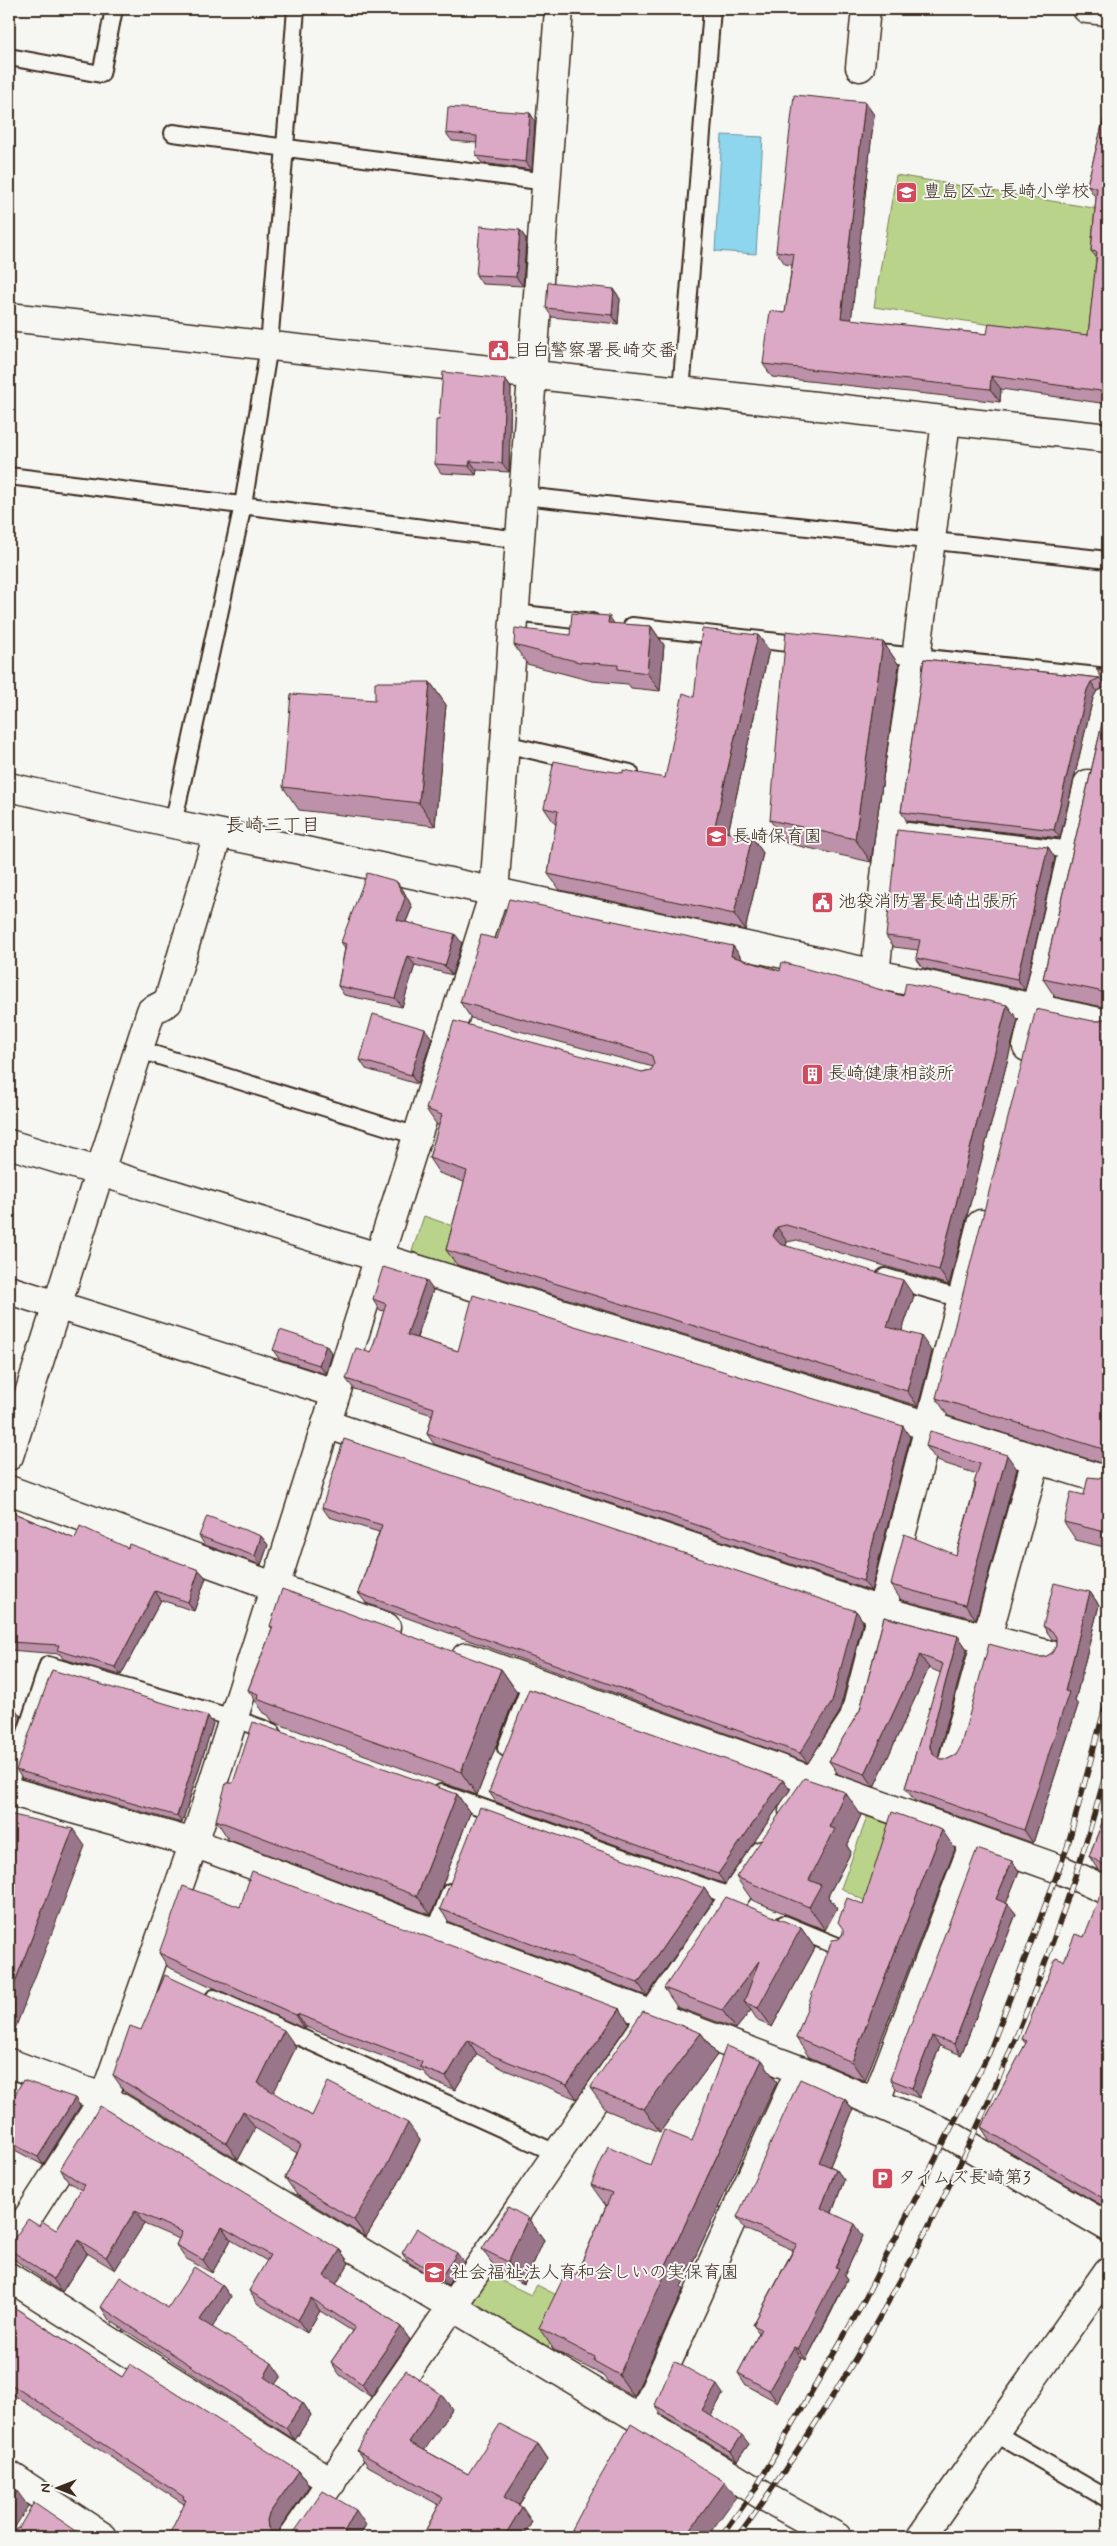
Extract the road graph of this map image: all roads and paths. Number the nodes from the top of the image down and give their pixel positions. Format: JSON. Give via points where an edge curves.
{"nodes":[{"id":1,"x":114,"y":9,"type":"edge"},
{"id":2,"x":296,"y":9,"type":"edge"},
{"id":3,"x":560,"y":9,"type":"edge"},
{"id":4,"x":712,"y":9,"type":"edge"},
{"id":5,"x":866,"y":9,"type":"edge"},
{"id":6,"x":1086,"y":9,"type":"edge"},
{"id":7,"x":1108,"y":11,"type":"edge"},
{"id":8,"x":9,"y":57,"type":"edge"},
{"id":9,"x":860,"y":67,"type":"dead end"},
{"id":10,"x":173,"y":133,"type":"dead end"},
{"id":11,"x":285,"y":149,"type":"junction"},
{"id":12,"x":546,"y":182,"type":"junction"},
{"id":13,"x":9,"y":317,"type":"edge"},
{"id":14,"x":269,"y":346,"type":"junction"},
{"id":15,"x":532,"y":376,"type":"junction"},
{"id":16,"x":681,"y":392,"type":"junction"},
{"id":17,"x":946,"y":421,"type":"junction"},
{"id":18,"x":1108,"y":438,"type":"edge"},
{"id":19,"x":9,"y":476,"type":"edge"},
{"id":20,"x":524,"y":496,"type":"junction"},
{"id":21,"x":243,"y":505,"type":"junction"},
{"id":22,"x":520,"y":540,"type":"junction"},
{"id":23,"x":930,"y":542,"type":"junction"},
{"id":24,"x":1108,"y":560,"type":"edge"},
{"id":25,"x":515,"y":613,"type":"junction"},
{"id":26,"x":818,"y":647,"type":"edge"},
{"id":27,"x":857,"y":651,"type":"edge"},
{"id":28,"x":916,"y":658,"type":"junction"},
{"id":29,"x":1108,"y":677,"type":"edge"},
{"id":30,"x":505,"y":744,"type":"junction"},
{"id":31,"x":1095,"y":757,"type":"edge"},
{"id":32,"x":630,"y":773,"type":"edge"},
{"id":33,"x":9,"y":787,"type":"edge"},
{"id":34,"x":173,"y":824,"type":"junction"},
{"id":35,"x":890,"y":829,"type":"junction"},
{"id":36,"x":218,"y":834,"type":"junction"},
{"id":37,"x":1073,"y":850,"type":"junction"},
{"id":38,"x":494,"y":893,"type":"junction"},
{"id":39,"x":875,"y":975,"type":"junction"},
{"id":40,"x":1036,"y":1009,"type":"junction"},
{"id":41,"x":1108,"y":1024,"type":"edge"},
{"id":42,"x":140,"y":1050,"type":"junction"},
{"id":43,"x":1021,"y":1071,"type":"edge"},
{"id":44,"x":417,"y":1136,"type":"junction"},
{"id":45,"x":9,"y":1144,"type":"edge"},
{"id":46,"x":99,"y":1171,"type":"junction"},
{"id":47,"x":986,"y":1204,"type":"edge"},
{"id":48,"x":379,"y":1257,"type":"junction"},
{"id":49,"x":870,"y":1272,"type":"edge"},
{"id":50,"x":9,"y":1290,"type":"edge"},
{"id":51,"x":961,"y":1300,"type":"junction"},
{"id":52,"x":56,"y":1305,"type":"junction"},
{"id":53,"x":336,"y":1393,"type":"junction"},
{"id":54,"x":326,"y":1424,"type":"junction"},
{"id":55,"x":929,"y":1426,"type":"junction"},
{"id":56,"x":9,"y":1456,"type":"edge"},
{"id":57,"x":1036,"y":1459,"type":"junction"},
{"id":58,"x":1108,"y":1481,"type":"edge"},
{"id":59,"x":9,"y":1490,"type":"edge"},
{"id":60,"x":275,"y":1586,"type":"junction"},
{"id":61,"x":881,"y":1611,"type":"junction"},
{"id":62,"x":409,"y":1636,"type":"edge"},
{"id":63,"x":987,"y":1638,"type":"junction"},
{"id":64,"x":444,"y":1649,"type":"edge"},
{"id":65,"x":1050,"y":1654,"type":"edge"},
{"id":66,"x":532,"y":1681,"type":"junction"},
{"id":67,"x":233,"y":1718,"type":"junction"},
{"id":68,"x":288,"y":1738,"type":"edge"},
{"id":69,"x":954,"y":1757,"type":"edge"},
{"id":70,"x":501,"y":1762,"type":"edge"},
{"id":71,"x":814,"y":1782,"type":"junction"},
{"id":72,"x":9,"y":1785,"type":"edge"},
{"id":73,"x":428,"y":1788,"type":"edge"},
{"id":74,"x":490,"y":1790,"type":"edge"},
{"id":75,"x":9,"y":1791,"type":"edge"},
{"id":76,"x":484,"y":1808,"type":"junction"},
{"id":77,"x":476,"y":1826,"type":"edge"},
{"id":78,"x":975,"y":1840,"type":"junction"},
{"id":79,"x":194,"y":1843,"type":"junction"},
{"id":80,"x":455,"y":1880,"type":"edge"},
{"id":81,"x":1108,"y":1891,"type":"edge"},
{"id":82,"x":737,"y":1903,"type":"junction"},
{"id":83,"x":766,"y":1916,"type":"edge"},
{"id":84,"x":434,"y":1934,"type":"junction"},
{"id":85,"x":847,"y":1950,"type":"edge"},
{"id":86,"x":202,"y":1992,"type":"edge"},
{"id":87,"x":652,"y":2014,"type":"junction"},
{"id":88,"x":9,"y":2063,"type":"edge"},
{"id":89,"x":800,"y":2070,"type":"junction"},
{"id":90,"x":104,"y":2098,"type":"junction"},
{"id":91,"x":875,"y":2103,"type":"junction"},
{"id":92,"x":558,"y":2154,"type":"junction"},
{"id":93,"x":1108,"y":2227,"type":"edge"},
{"id":94,"x":9,"y":2247,"type":"edge"},
{"id":95,"x":1108,"y":2271,"type":"edge"},
{"id":96,"x":9,"y":2276,"type":"edge"},
{"id":97,"x":451,"y":2308,"type":"junction"},
{"id":98,"x":636,"y":2429,"type":"junction"},
{"id":99,"x":995,"y":2433,"type":"junction"},
{"id":100,"x":9,"y":2475,"type":"edge"},
{"id":101,"x":332,"y":2482,"type":"junction"},
{"id":102,"x":1108,"y":2499,"type":"edge"},
{"id":103,"x":103,"y":2537,"type":"edge"},
{"id":104,"x":293,"y":2537,"type":"edge"},
{"id":105,"x":837,"y":2537,"type":"edge"},
{"id":106,"x":921,"y":2537,"type":"edge"}],
"edges":[{"from":1,"to":8,"type":"lane","via":[[101,74]]},
{"from":2,"to":11,"type":"lane"},
{"from":3,"to":12,"type":"street"},
{"from":4,"to":16,"type":"lane"},
{"from":5,"to":9,"type":"street"},
{"from":6,"to":7,"type":"street"},
{"from":10,"to":11,"type":"lane"},
{"from":11,"to":12,"type":"lane"},
{"from":11,"to":14,"type":"lane"},
{"from":12,"to":15,"type":"street"},
{"from":13,"to":14,"type":"street"},
{"from":14,"to":15,"type":"street"},
{"from":14,"to":21,"type":"lane"},
{"from":15,"to":16,"type":"street"},
{"from":15,"to":20,"type":"street"},
{"from":16,"to":17,"type":"street"},
{"from":17,"to":18,"type":"street"},
{"from":17,"to":23,"type":"street"},
{"from":19,"to":21,"type":"lane"},
{"from":20,"to":22,"type":"street"},
{"from":20,"to":23,"type":"lane"},
{"from":21,"to":22,"type":"lane"},
{"from":21,"to":34,"type":"lane"},
{"from":22,"to":25,"type":"street"},
{"from":23,"to":24,"type":"lane"},
{"from":23,"to":28,"type":"street"},
{"from":25,"to":26,"type":"lane"},
{"from":25,"to":30,"type":"street"},
{"from":27,"to":28,"type":"lane"},
{"from":28,"to":29,"type":"lane"},
{"from":28,"to":35,"type":"street"},
{"from":30,"to":32,"type":"lane"},
{"from":30,"to":38,"type":"street"},
{"from":31,"to":37,"type":"street"},
{"from":33,"to":34,"type":"street"},
{"from":34,"to":36,"type":"street"},
{"from":35,"to":37,"type":"lane"},
{"from":35,"to":39,"type":"street"},
{"from":36,"to":38,"type":"street"},
{"from":36,"to":42,"type":"street","via":[[168,1002],[151,1011]]},
{"from":37,"to":40,"type":"street"},
{"from":38,"to":39,"type":"street"},
{"from":38,"to":44,"type":"street","via":[[462,1025]]},
{"from":39,"to":40,"type":"street"},
{"from":40,"to":41,"type":"street"},
{"from":40,"to":43,"type":"street"},
{"from":42,"to":44,"type":"lane"},
{"from":42,"to":46,"type":"street"},
{"from":44,"to":48,"type":"street"},
{"from":45,"to":46,"type":"street"},
{"from":46,"to":48,"type":"street"},
{"from":46,"to":52,"type":"street"},
{"from":47,"to":51,"type":"street"},
{"from":48,"to":53,"type":"street"},
{"from":48,"to":55,"type":"street"},
{"from":49,"to":51,"type":"lane"},
{"from":50,"to":52,"type":"street"},
{"from":51,"to":55,"type":"street"},
{"from":52,"to":53,"type":"street"},
{"from":52,"to":56,"type":"street"},
{"from":53,"to":54,"type":"street"},
{"from":54,"to":60,"type":"street"},
{"from":54,"to":61,"type":"street"},
{"from":55,"to":57,"type":"street"},
{"from":55,"to":61,"type":"street"},
{"from":57,"to":58,"type":"street"},
{"from":57,"to":63,"type":"street"},
{"from":59,"to":60,"type":"street"},
{"from":60,"to":62,"type":"street"},
{"from":60,"to":67,"type":"street"},
{"from":61,"to":63,"type":"street"},
{"from":61,"to":71,"type":"street","via":[[854,1719]]},
{"from":63,"to":65,"type":"street"},
{"from":63,"to":69,"type":"street"},
{"from":64,"to":66,"type":"street"},
{"from":66,"to":70,"type":"lane"},
{"from":66,"to":71,"type":"street"},
{"from":67,"to":68,"type":"lane"},
{"from":67,"to":72,"type":"lane","via":[[48,1665]]},
{"from":67,"to":79,"type":"street"},
{"from":71,"to":78,"type":"street"},
{"from":71,"to":82,"type":"street","via":[[779,1832]]},
{"from":73,"to":76,"type":"lane"},
{"from":74,"to":76,"type":"lane"},
{"from":75,"to":79,"type":"street"},
{"from":76,"to":77,"type":"lane"},
{"from":76,"to":82,"type":"lane"},
{"from":78,"to":81,"type":"street","via":[[1059,1869]]},
{"from":78,"to":91,"type":"street"},
{"from":79,"to":84,"type":"street"},
{"from":79,"to":90,"type":"street","via":[[158,1973]]},
{"from":80,"to":84,"type":"lane"},
{"from":82,"to":87,"type":"street"},
{"from":83,"to":85,"type":"lane"},
{"from":84,"to":87,"type":"street"},
{"from":86,"to":92,"type":"lane"},
{"from":87,"to":89,"type":"street"},
{"from":87,"to":92,"type":"street"},
{"from":88,"to":90,"type":"street"},
{"from":89,"to":91,"type":"street"},
{"from":89,"to":98,"type":"street"},
{"from":90,"to":94,"type":"street"},
{"from":90,"to":97,"type":"street"},
{"from":91,"to":93,"type":"street","via":[[948,2134]]},
{"from":92,"to":97,"type":"street"},
{"from":95,"to":99,"type":"street"},
{"from":96,"to":101,"type":"street"},
{"from":97,"to":98,"type":"street"},
{"from":97,"to":101,"type":"street"},
{"from":98,"to":105,"type":"street"},
{"from":99,"to":102,"type":"lane"},
{"from":99,"to":106,"type":"street"},
{"from":100,"to":103,"type":"street","via":[[40,2506]]},
{"from":101,"to":104,"type":"street"}]}
